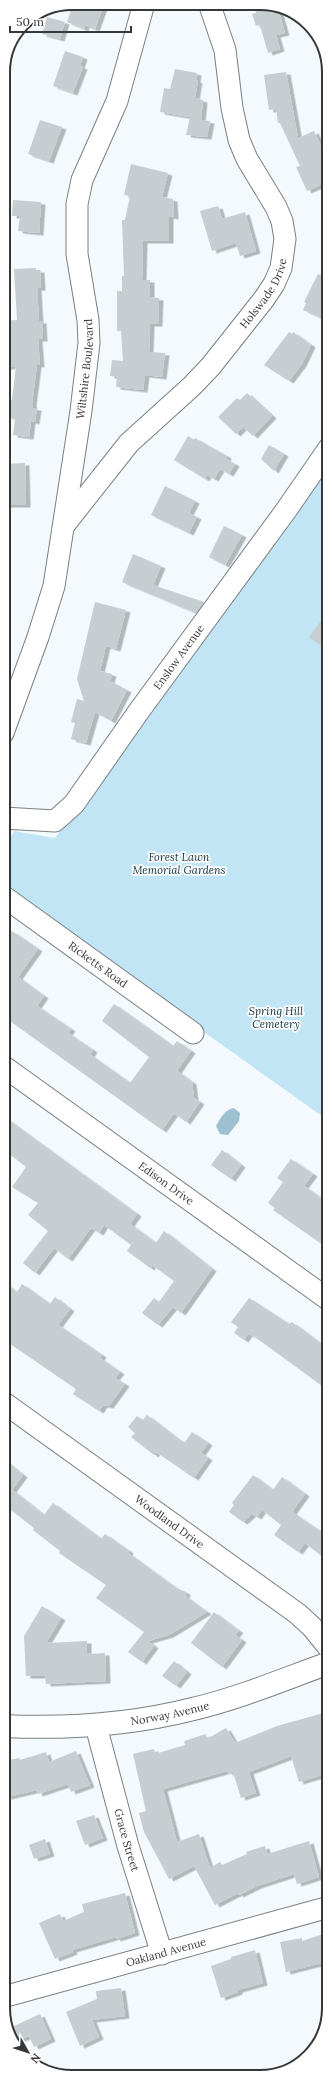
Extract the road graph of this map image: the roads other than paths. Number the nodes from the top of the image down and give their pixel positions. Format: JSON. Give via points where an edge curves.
{"nodes":[{"id":1,"x":142,"y":10,"type":"edge"},
{"id":2,"x":211,"y":10,"type":"edge"},
{"id":3,"x":322,"y":458,"type":"edge"},
{"id":4,"x":64,"y":524,"type":"junction"},
{"id":5,"x":10,"y":714,"type":"edge"},
{"id":6,"x":10,"y":818,"type":"edge"},
{"id":7,"x":10,"y":901,"type":"edge"},
{"id":8,"x":194,"y":1033,"type":"dead end"},
{"id":9,"x":10,"y":1071,"type":"edge"},
{"id":10,"x":322,"y":1295,"type":"edge"},
{"id":11,"x":10,"y":1407,"type":"edge"},
{"id":12,"x":322,"y":1639,"type":"edge"},
{"id":13,"x":322,"y":1665,"type":"edge"},
{"id":14,"x":10,"y":1726,"type":"edge"},
{"id":15,"x":96,"y":1726,"type":"junction"},
{"id":16,"x":322,"y":1909,"type":"edge"},
{"id":17,"x":162,"y":1954,"type":"junction"},
{"id":18,"x":10,"y":1996,"type":"edge"}],
"edges":[{"from":1,"to":4,"type":"street","name":"Wiltshire Boulevard","via":[[117,101],[82,180],[77,204],[77,254],[88,320],[89,343]]},
{"from":2,"to":4,"type":"street","name":"Holswade Drive","via":[[225,50],[232,108],[240,140],[247,159],[282,221],[284,246],[280,268],[274,284],[264,299],[211,366],[129,443]]},
{"from":3,"to":6,"type":"street","name":"Enslow Avenue","via":[[74,804],[55,821]]},
{"from":4,"to":5,"type":"street","name":"Wiltshire Boulevard","via":[[58,568],[49,606]]},
{"from":7,"to":8,"type":"street","name":"Ricketts Road"},
{"from":9,"to":10,"type":"street","name":"Edison Drive"},
{"from":11,"to":12,"type":"street","name":"Woodland Drive","via":[[298,1614]]},
{"from":13,"to":15,"type":"main road","name":"Norway Avenue","via":[[195,1709]]},
{"from":14,"to":15,"type":"main road","name":"Norway Avenue"},
{"from":15,"to":17,"type":"street","name":"Grace Street","via":[[128,1846]]},
{"from":16,"to":17,"type":"street","name":"Oakland Avenue"},
{"from":17,"to":18,"type":"street","name":"Oakland Avenue"}]}
